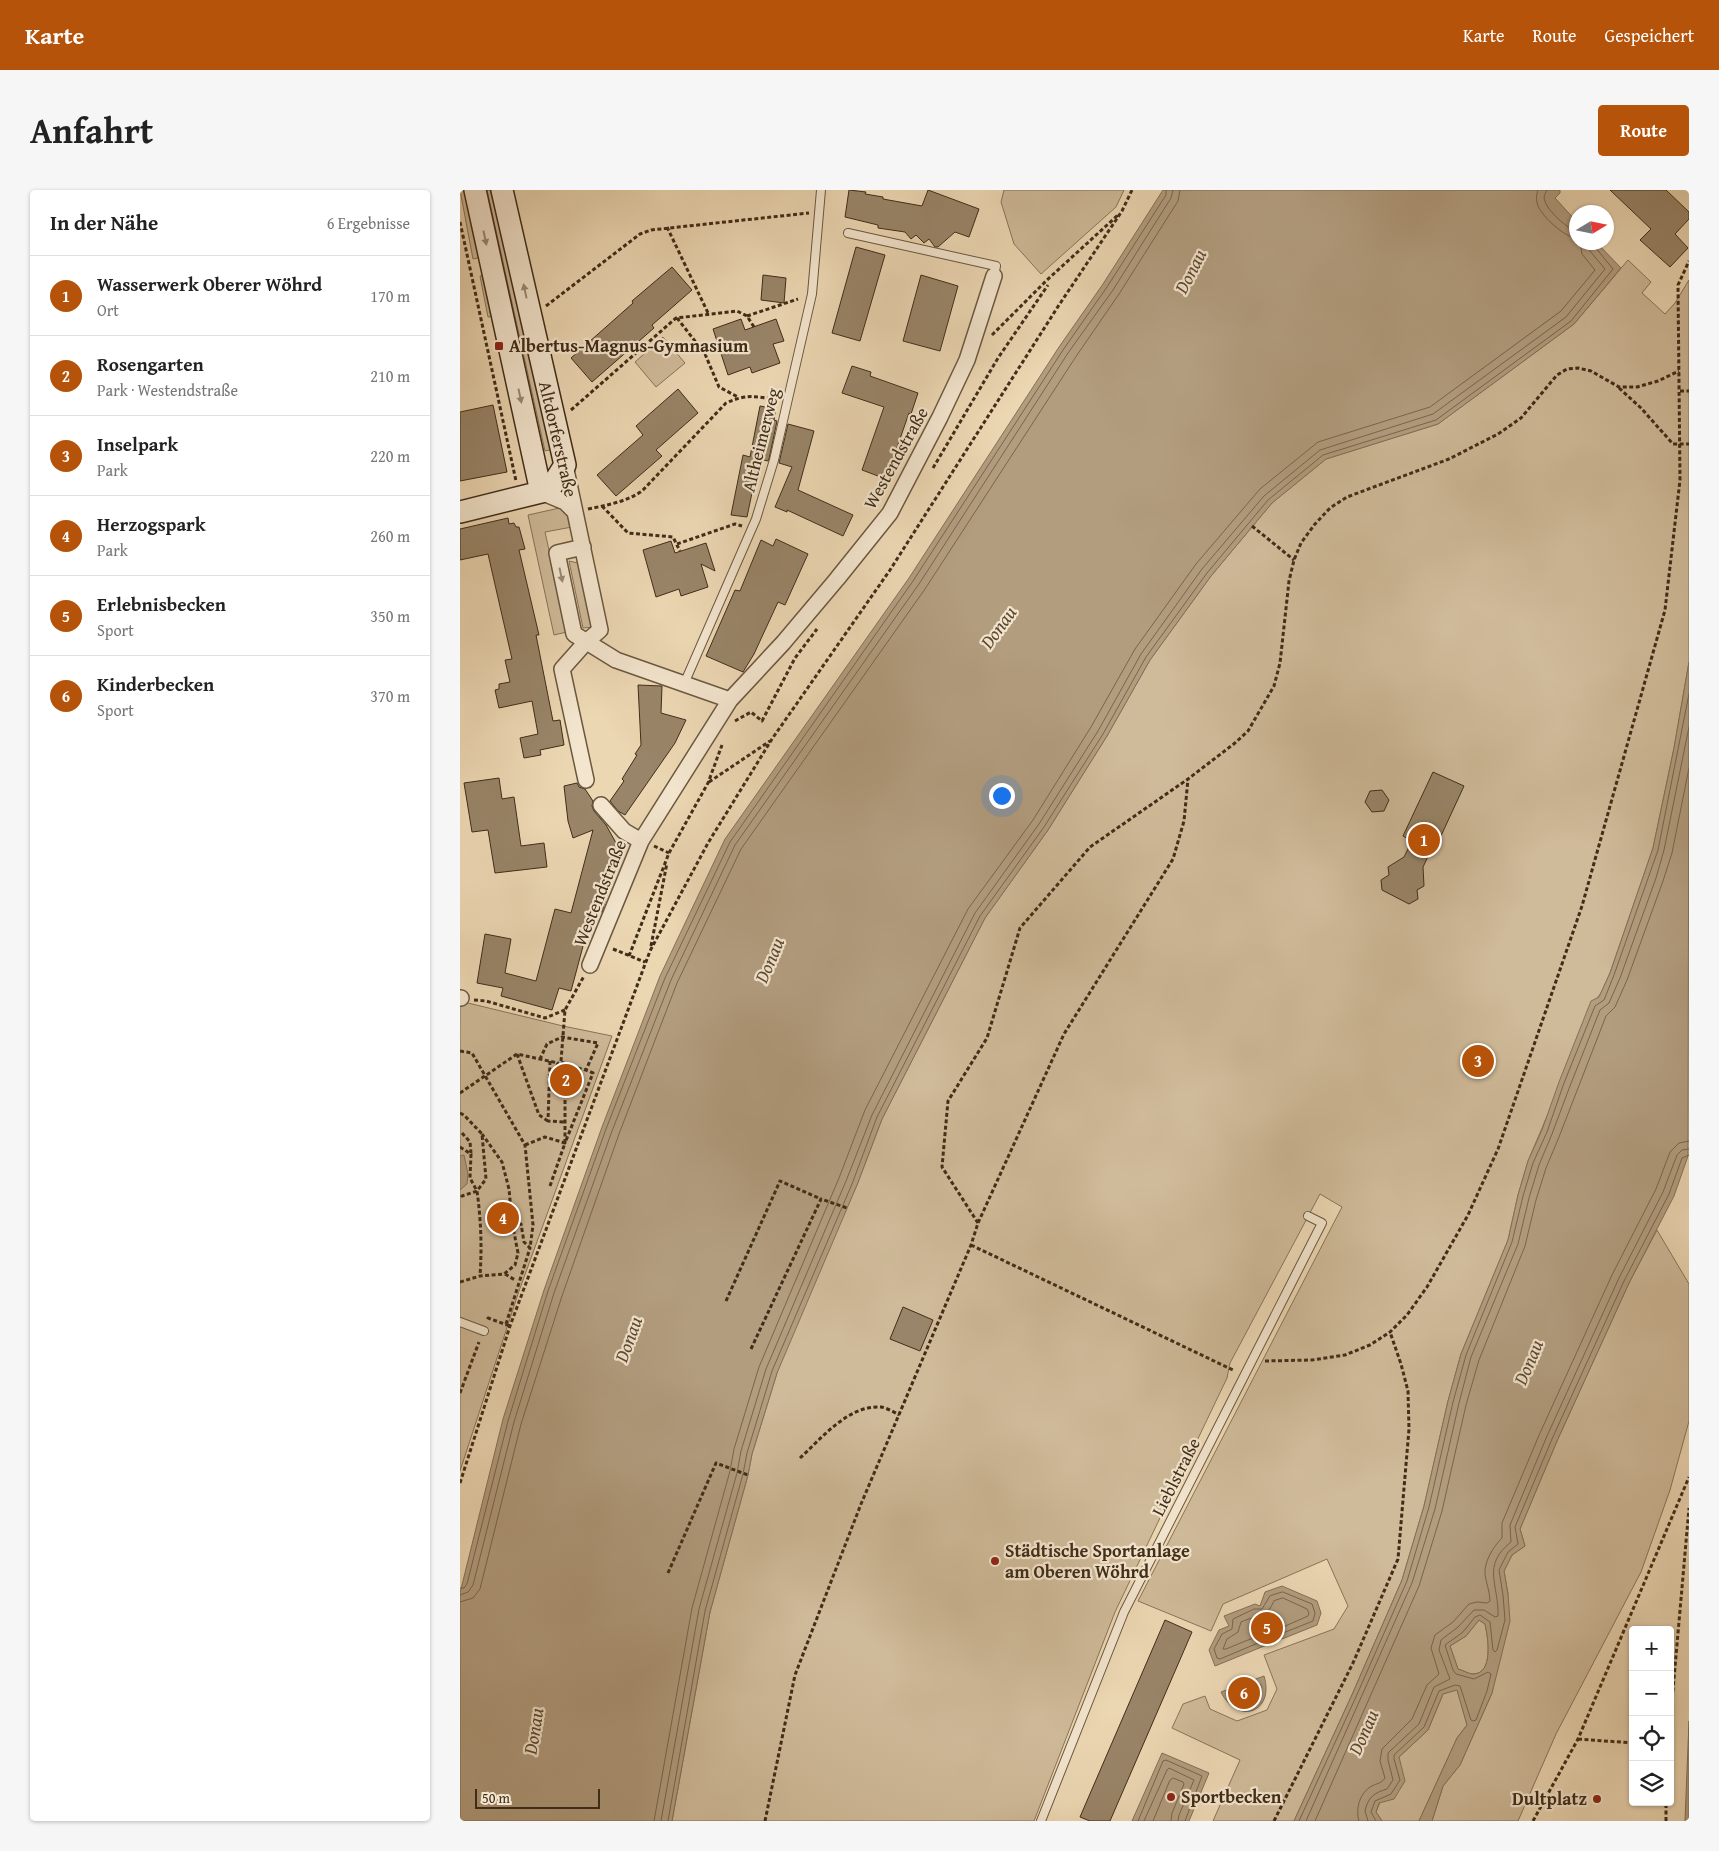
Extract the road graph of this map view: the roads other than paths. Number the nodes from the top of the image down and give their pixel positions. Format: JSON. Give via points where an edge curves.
{"nodes":[{"id":1,"x":475,"y":190,"type":"edge"},
{"id":2,"x":502,"y":190,"type":"edge"},
{"id":3,"x":821,"y":190,"type":"edge"},
{"id":4,"x":848,"y":233,"type":"dead end"},
{"id":5,"x":994,"y":276,"type":"joint"},
{"id":6,"x":564,"y":465,"type":"junction"},
{"id":7,"x":541,"y":492,"type":"junction"},
{"id":8,"x":460,"y":512,"type":"edge"},
{"id":9,"x":574,"y":512,"type":"junction"},
{"id":10,"x":583,"y":547,"type":"junction"},
{"id":11,"x":586,"y":642,"type":"junction"},
{"id":12,"x":684,"y":684,"type":"junction"},
{"id":13,"x":730,"y":700,"type":"junction"},
{"id":14,"x":586,"y":780,"type":"dead end"},
{"id":15,"x":601,"y":805,"type":"dead end"},
{"id":16,"x":641,"y":841,"type":"junction"},
{"id":17,"x":590,"y":965,"type":"road end"},
{"id":18,"x":1308,"y":1216,"type":"dead end"},
{"id":19,"x":460,"y":1322,"type":"edge"},
{"id":20,"x":484,"y":1331,"type":"road end"},
{"id":21,"x":1041,"y":1821,"type":"edge"}],
"edges":[{"from":1,"to":7,"type":"street","name":"Altdorferstraße","one_way":true},
{"from":6,"to":2,"type":"street","name":"Altdorferstraße","one_way":true},
{"from":3,"to":12,"type":"lane","name":"Altheimerweg","via":[[812,294],[774,460],[752,529]]},
{"from":4,"to":5,"type":"lane","via":[[996,266]]},
{"from":5,"to":13,"type":"street","name":"Westendstraße","via":[[967,360],[890,513],[783,643]]},
{"from":6,"to":7,"type":"street","via":[[551,487]]},
{"from":6,"to":9,"type":"street","name":"Altdorferstraße"},
{"from":7,"to":8,"type":"street"},
{"from":7,"to":9,"type":"street","name":"Altdorferstraße","via":[[565,502]]},
{"from":9,"to":10,"type":"street","name":"Altdorferstraße"},
{"from":10,"to":11,"type":"street","name":"Altdorferstraße","via":[[600,630]]},
{"from":10,"to":11,"type":"street","one_way":true,"via":[[557,553],[574,634]]},
{"from":11,"to":12,"type":"street","via":[[616,660]]},
{"from":11,"to":14,"type":"street","name":"Altdorferstraße","via":[[562,669]]},
{"from":12,"to":13,"type":"street"},
{"from":13,"to":16,"type":"street","name":"Westendstraße"},
{"from":15,"to":16,"type":"street","via":[[624,831]]},
{"from":16,"to":17,"type":"street","name":"Westendstraße"},
{"from":18,"to":21,"type":"lane","name":"Lieblstraße","via":[[1322,1223],[1124,1612]]},
{"from":19,"to":20,"type":"lane"}]}
